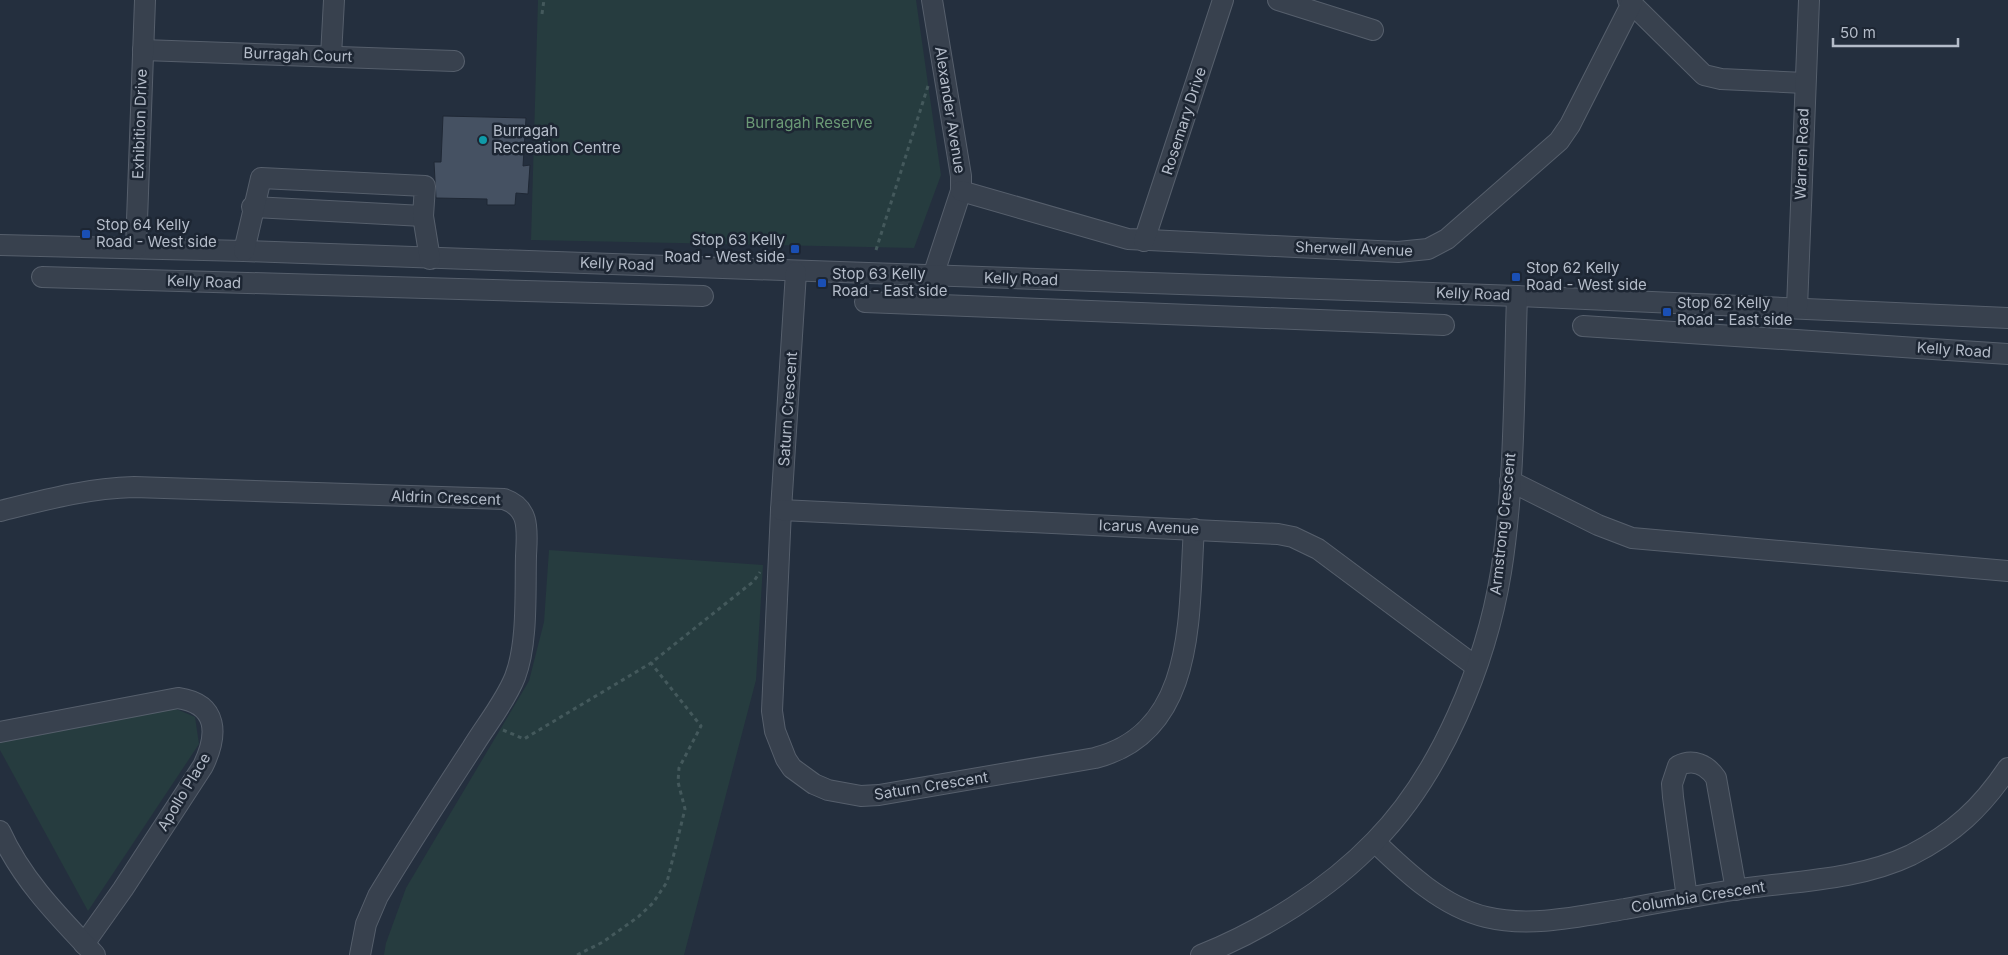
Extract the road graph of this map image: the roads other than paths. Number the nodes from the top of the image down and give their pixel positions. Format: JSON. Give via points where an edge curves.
{"nodes":[{"id":1,"x":145,"y":0,"type":"edge"},
{"id":2,"x":334,"y":0,"type":"edge"},
{"id":3,"x":932,"y":0,"type":"edge"},
{"id":4,"x":1223,"y":0,"type":"edge"},
{"id":5,"x":1278,"y":0,"type":"edge"},
{"id":6,"x":1810,"y":0,"type":"edge"},
{"id":7,"x":1630,"y":2,"type":"edge"},
{"id":8,"x":1373,"y":30,"type":"dead end"},
{"id":9,"x":143,"y":50,"type":"junction"},
{"id":10,"x":331,"y":56,"type":"junction"},
{"id":11,"x":454,"y":62,"type":"dead end"},
{"id":12,"x":1805,"y":83,"type":"junction"},
{"id":13,"x":961,"y":191,"type":"junction"},
{"id":14,"x":252,"y":207,"type":"junction"},
{"id":15,"x":423,"y":216,"type":"junction"},
{"id":16,"x":1144,"y":241,"type":"junction"},
{"id":17,"x":0,"y":245,"type":"edge"},
{"id":18,"x":136,"y":248,"type":"junction"},
{"id":19,"x":244,"y":251,"type":"junction"},
{"id":20,"x":368,"y":257,"type":"junction"},
{"id":21,"x":430,"y":259,"type":"junction"},
{"id":22,"x":796,"y":272,"type":"junction"},
{"id":23,"x":933,"y":276,"type":"junction"},
{"id":24,"x":42,"y":277,"type":"dead end"},
{"id":25,"x":1135,"y":282,"type":"junction"},
{"id":26,"x":366,"y":287,"type":"junction"},
{"id":27,"x":703,"y":296,"type":"dead end"},
{"id":28,"x":1517,"y":296,"type":"junction"},
{"id":29,"x":866,"y":302,"type":"dead end"},
{"id":30,"x":1797,"y":308,"type":"junction"},
{"id":31,"x":1900,"y":312,"type":"junction"},
{"id":32,"x":1133,"y":313,"type":"junction"},
{"id":33,"x":2008,"y":318,"type":"edge"},
{"id":34,"x":1444,"y":325,"type":"dead end"},
{"id":35,"x":1583,"y":326,"type":"dead end"},
{"id":36,"x":1900,"y":346,"type":"junction"},
{"id":37,"x":2008,"y":354,"type":"edge"},
{"id":38,"x":1510,"y":481,"type":"junction"},
{"id":39,"x":781,"y":510,"type":"junction"},
{"id":40,"x":0,"y":511,"type":"edge"},
{"id":41,"x":1194,"y":529,"type":"junction"},
{"id":42,"x":2008,"y":571,"type":"edge"},
{"id":43,"x":1475,"y":666,"type":"junction"},
{"id":44,"x":0,"y":732,"type":"edge"},
{"id":45,"x":2008,"y":768,"type":"edge"},
{"id":46,"x":0,"y":831,"type":"edge"},
{"id":47,"x":1375,"y":842,"type":"junction"},
{"id":48,"x":1736,"y":890,"type":"junction"},
{"id":49,"x":1687,"y":898,"type":"junction"},
{"id":50,"x":90,"y":949,"type":"edge"},
{"id":51,"x":360,"y":955,"type":"edge"},
{"id":52,"x":1201,"y":955,"type":"edge"}],
"edges":[{"from":1,"to":9,"type":"street","name":"Exhibition Drive"},
{"from":2,"to":10,"type":"street"},
{"from":3,"to":13,"type":"street","name":"Alexander Avenue"},
{"from":4,"to":16,"type":"street","name":"Rosemary Drive"},
{"from":5,"to":8,"type":"street"},
{"from":6,"to":12,"type":"street","name":"Warren Road"},
{"from":7,"to":12,"type":"street","via":[[1699,72],[1708,77]]},
{"from":7,"to":16,"type":"street","name":"Sherwell Avenue","via":[[1570,125],[1559,141],[1437,245],[1420,251],[1398,252]]},
{"from":9,"to":10,"type":"street","name":"Burragah Court"},
{"from":9,"to":18,"type":"street","name":"Exhibition Drive"},
{"from":10,"to":11,"type":"street","name":"Burragah Court"},
{"from":12,"to":30,"type":"street","name":"Warren Road"},
{"from":13,"to":16,"type":"street","name":"Sherwell Avenue","via":[[1102,233]]},
{"from":13,"to":23,"type":"street","name":"Alexander Avenue"},
{"from":14,"to":15,"type":"street"},
{"from":14,"to":15,"type":"street","via":[[261,178],[425,186]]},
{"from":14,"to":19,"type":"street"},
{"from":15,"to":21,"type":"street"},
{"from":17,"to":18,"type":"street","name":"Kelly Road"},
{"from":18,"to":19,"type":"street","name":"Kelly Road"},
{"from":19,"to":20,"type":"street","name":"Kelly Road"},
{"from":20,"to":21,"type":"street","name":"Kelly Road"},
{"from":20,"to":26,"type":"street"},
{"from":21,"to":22,"type":"street","name":"Kelly Road"},
{"from":22,"to":23,"type":"street","name":"Kelly Road"},
{"from":22,"to":39,"type":"street","name":"Saturn Crescent"},
{"from":23,"to":25,"type":"street","name":"Kelly Road"},
{"from":24,"to":26,"type":"street","name":"Kelly Road"},
{"from":25,"to":28,"type":"street","name":"Kelly Road"},
{"from":25,"to":32,"type":"street"},
{"from":26,"to":27,"type":"street","name":"Kelly Road"},
{"from":28,"to":30,"type":"street","name":"Kelly Road"},
{"from":28,"to":38,"type":"street","name":"Armstrong Crescent"},
{"from":29,"to":32,"type":"street","name":"Kelly Road"},
{"from":30,"to":31,"type":"street","name":"Kelly Road"},
{"from":31,"to":33,"type":"street","name":"Kelly Road"},
{"from":31,"to":36,"type":"street","name":"Kelly Road"},
{"from":32,"to":34,"type":"street","name":"Kelly Road"},
{"from":35,"to":36,"type":"street","name":"Kelly Road"},
{"from":36,"to":37,"type":"street","name":"Kelly Road"},
{"from":38,"to":42,"type":"street","via":[[1598,525],[1632,538]]},
{"from":38,"to":43,"type":"street","name":"Armstrong Crescent","via":[[1501,570],[1489,628]]},
{"from":39,"to":41,"type":"street","name":"Icarus Avenue"},
{"from":39,"to":41,"type":"street","name":"Saturn Crescent","via":[[772,711],[779,746],[792,768],[814,784],[840,793],[879,795],[1095,758],[1113,753],[1132,742],[1163,709],[1182,671]]},
{"from":40,"to":51,"type":"street","name":"Aldrin Crescent","via":[[112,487],[494,498],[513,502],[521,509],[527,531],[523,634],[515,676],[378,896],[366,924]]},
{"from":41,"to":43,"type":"street","name":"Icarus Avenue","via":[[1264,532],[1305,542]]},
{"from":43,"to":47,"type":"street","name":"Armstrong Crescent","via":[[1435,759],[1403,808]]},
{"from":44,"to":50,"type":"street","name":"Apollo Place","via":[[178,698],[200,706],[213,726],[210,752],[203,766],[124,889]]},
{"from":45,"to":48,"type":"street","name":"Columbia Crescent","via":[[1966,820],[1909,856],[1872,869]]},
{"from":46,"to":50,"type":"street","via":[[29,881]]},
{"from":47,"to":49,"type":"street","name":"Columbia Crescent","via":[[1410,874],[1446,900],[1489,918],[1514,921],[1562,918]]},
{"from":47,"to":52,"type":"street","name":"Armstrong Crescent","via":[[1300,901],[1242,936]]},
{"from":48,"to":49,"type":"street","name":"Columbia Crescent"},
{"from":48,"to":49,"type":"street","via":[[1716,778],[1701,764],[1684,763],[1678,766],[1672,784]]}]}
